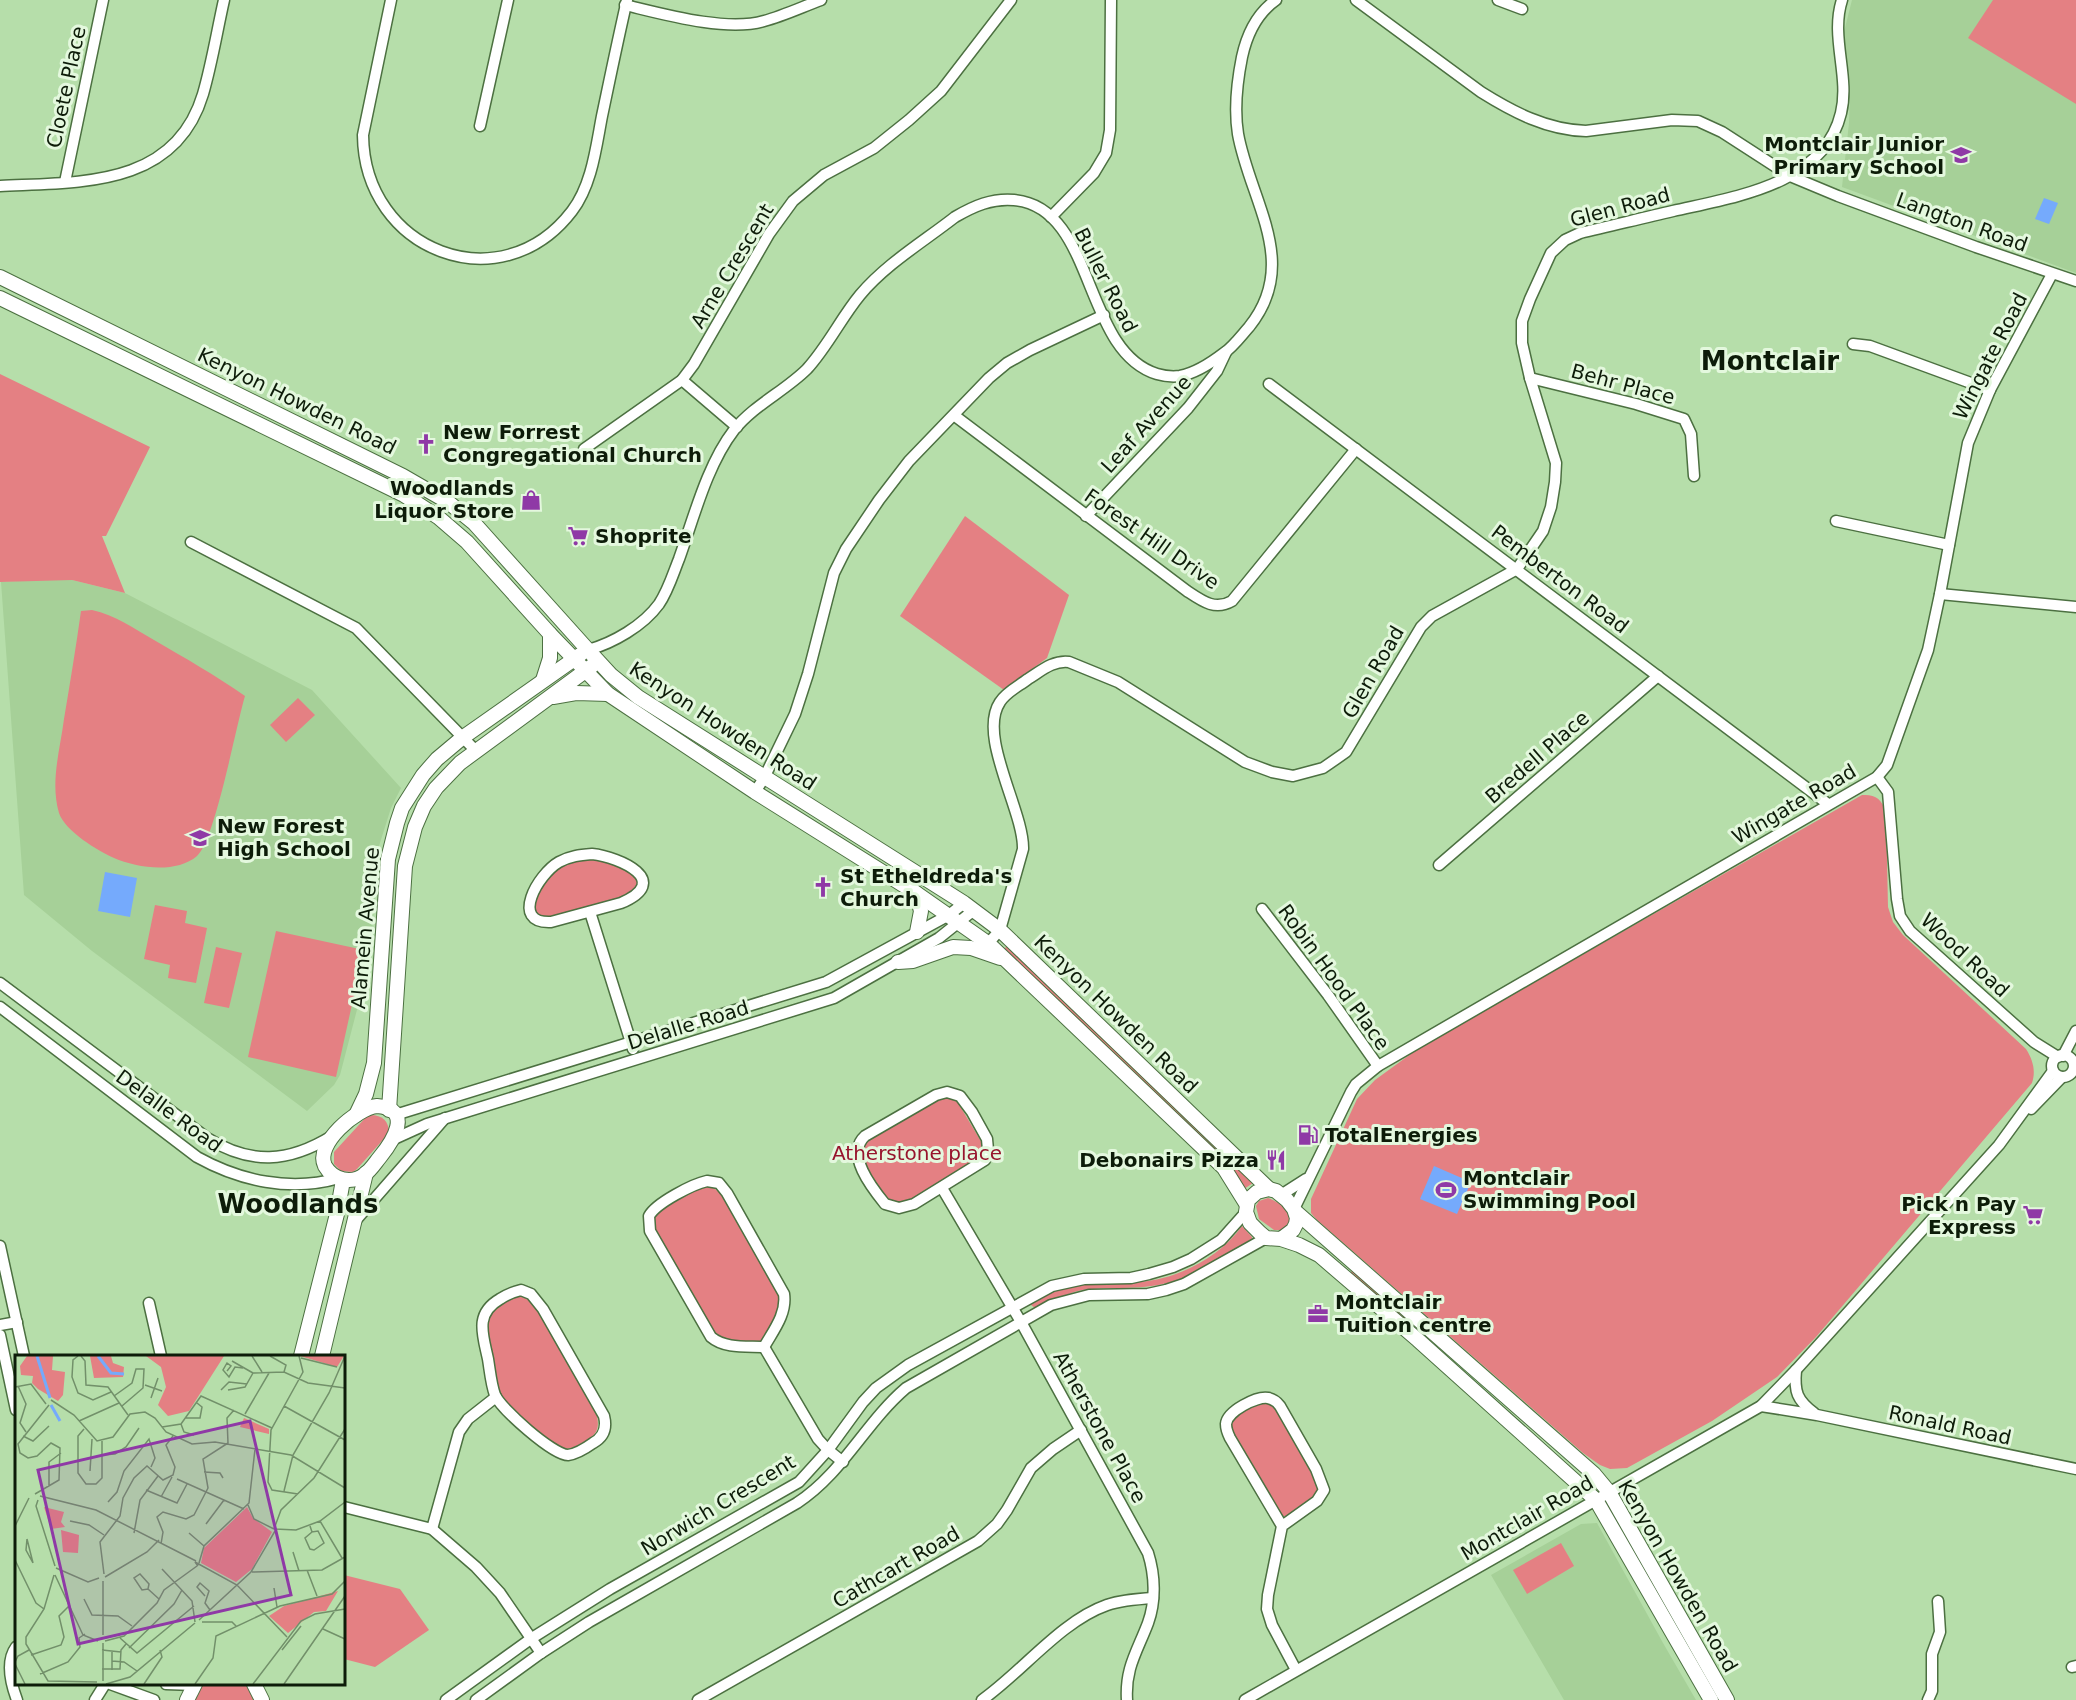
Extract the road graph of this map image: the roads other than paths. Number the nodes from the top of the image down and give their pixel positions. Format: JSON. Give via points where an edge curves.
{"nodes":[{"id":1,"x":103,"y":0,"type":"edge"},
{"id":2,"x":224,"y":0,"type":"edge"},
{"id":3,"x":391,"y":0,"type":"edge"},
{"id":4,"x":508,"y":0,"type":"edge"},
{"id":5,"x":820,"y":0,"type":"edge"},
{"id":6,"x":1011,"y":0,"type":"edge"},
{"id":7,"x":1111,"y":0,"type":"edge"},
{"id":8,"x":1276,"y":0,"type":"edge"},
{"id":9,"x":1356,"y":0,"type":"edge"},
{"id":10,"x":1498,"y":0,"type":"edge"},
{"id":11,"x":1842,"y":0,"type":"edge"},
{"id":12,"x":626,"y":3,"type":"edge"},
{"id":13,"x":1522,"y":9,"type":"dead end"},
{"id":14,"x":480,"y":126,"type":"dead end"},
{"id":15,"x":1790,"y":176,"type":"junction"},
{"id":16,"x":65,"y":182,"type":"junction"},
{"id":17,"x":1,"y":186,"type":"edge"},
{"id":18,"x":1051,"y":217,"type":"junction"},
{"id":19,"x":2052,"y":274,"type":"junction"},
{"id":20,"x":0,"y":277,"type":"edge"},
{"id":21,"x":2076,"y":281,"type":"edge"},
{"id":22,"x":0,"y":298,"type":"edge"},
{"id":23,"x":1104,"y":315,"type":"junction"},
{"id":24,"x":1853,"y":344,"type":"dead end"},
{"id":25,"x":142,"y":346,"type":"junction"},
{"id":26,"x":1226,"y":352,"type":"junction"},
{"id":27,"x":133,"y":363,"type":"junction"},
{"id":28,"x":1530,"y":378,"type":"junction"},
{"id":29,"x":682,"y":380,"type":"junction"},
{"id":30,"x":1269,"y":384,"type":"dead end"},
{"id":31,"x":1990,"y":390,"type":"junction"},
{"id":32,"x":955,"y":416,"type":"junction"},
{"id":33,"x":302,"y":425,"type":"junction"},
{"id":34,"x":737,"y":427,"type":"junction"},
{"id":35,"x":294,"y":441,"type":"junction"},
{"id":36,"x":584,"y":449,"type":"dead end"},
{"id":37,"x":1356,"y":449,"type":"junction"},
{"id":38,"x":1694,"y":476,"type":"dead end"},
{"id":39,"x":1086,"y":516,"type":"junction"},
{"id":40,"x":1836,"y":521,"type":"dead end"},
{"id":41,"x":191,"y":542,"type":"dead end"},
{"id":42,"x":1949,"y":545,"type":"junction"},
{"id":43,"x":1517,"y":569,"type":"junction"},
{"id":44,"x":1940,"y":594,"type":"junction"},
{"id":45,"x":2076,"y":607,"type":"edge"},
{"id":46,"x":550,"y":634,"type":"junction"},
{"id":47,"x":607,"y":645,"type":"junction"},
{"id":48,"x":588,"y":651,"type":"junction"},
{"id":49,"x":573,"y":659,"type":"junction"},
{"id":50,"x":599,"y":662,"type":"junction"},
{"id":51,"x":584,"y":671,"type":"junction"},
{"id":52,"x":1658,"y":676,"type":"junction"},
{"id":53,"x":543,"y":680,"type":"junction"},
{"id":54,"x":608,"y":694,"type":"junction"},
{"id":55,"x":549,"y":697,"type":"junction"},
{"id":56,"x":462,"y":738,"type":"junction"},
{"id":57,"x":476,"y":751,"type":"junction"},
{"id":58,"x":1877,"y":777,"type":"junction"},
{"id":59,"x":764,"y":778,"type":"junction"},
{"id":60,"x":755,"y":792,"type":"junction"},
{"id":61,"x":1828,"y":804,"type":"junction"},
{"id":62,"x":1439,"y":865,"type":"dead end"},
{"id":63,"x":916,"y":893,"type":"junction"},
{"id":64,"x":969,"y":906,"type":"junction"},
{"id":65,"x":1262,"y":909,"type":"dead end"},
{"id":66,"x":590,"y":912,"type":"junction"},
{"id":67,"x":954,"y":919,"type":"junction"},
{"id":68,"x":999,"y":930,"type":"junction"},
{"id":69,"x":917,"y":932,"type":"junction"},
{"id":70,"x":985,"y":948,"type":"junction"},
{"id":71,"x":898,"y":962,"type":"junction"},
{"id":72,"x":0,"y":983,"type":"edge"},
{"id":73,"x":0,"y":1007,"type":"edge"},
{"id":74,"x":2076,"y":1032,"type":"edge"},
{"id":75,"x":631,"y":1042,"type":"junction"},
{"id":76,"x":636,"y":1059,"type":"junction"},
{"id":77,"x":2067,"y":1065,"type":"edge"},
{"id":78,"x":1378,"y":1066,"type":"junction"},
{"id":79,"x":392,"y":1112,"type":"junction"},
{"id":80,"x":356,"y":1115,"type":"junction"},
{"id":81,"x":445,"y":1118,"type":"junction"},
{"id":82,"x":333,"y":1136,"type":"junction"},
{"id":83,"x":394,"y":1139,"type":"junction"},
{"id":84,"x":366,"y":1173,"type":"junction"},
{"id":85,"x":1310,"y":1176,"type":"junction"},
{"id":86,"x":341,"y":1179,"type":"junction"},
{"id":87,"x":942,"y":1188,"type":"junction"},
{"id":88,"x":1275,"y":1192,"type":"junction"},
{"id":89,"x":1246,"y":1208,"type":"junction"},
{"id":90,"x":1295,"y":1210,"type":"junction"},
{"id":91,"x":356,"y":1220,"type":"junction"},
{"id":92,"x":1266,"y":1238,"type":"junction"},
{"id":93,"x":1281,"y":1239,"type":"junction"},
{"id":94,"x":0,"y":1246,"type":"edge"},
{"id":95,"x":1343,"y":1252,"type":"junction"},
{"id":96,"x":324,"y":1266,"type":"junction"},
{"id":97,"x":1331,"y":1266,"type":"junction"},
{"id":98,"x":344,"y":1272,"type":"junction"},
{"id":99,"x":150,"y":1303,"type":"dead end"},
{"id":100,"x":1012,"y":1308,"type":"junction"},
{"id":101,"x":16,"y":1322,"type":"junction"},
{"id":102,"x":1021,"y":1322,"type":"junction"},
{"id":103,"x":0,"y":1325,"type":"edge"},
{"id":104,"x":1428,"y":1326,"type":"junction"},
{"id":105,"x":0,"y":1335,"type":"edge"},
{"id":106,"x":1418,"y":1340,"type":"junction"},
{"id":107,"x":764,"y":1347,"type":"junction"},
{"id":108,"x":24,"y":1355,"type":"edge"},
{"id":109,"x":161,"y":1355,"type":"edge"},
{"id":110,"x":301,"y":1355,"type":"edge"},
{"id":111,"x":322,"y":1355,"type":"edge"},
{"id":112,"x":1796,"y":1370,"type":"junction"},
{"id":113,"x":496,"y":1397,"type":"junction"},
{"id":114,"x":15,"y":1405,"type":"edge"},
{"id":115,"x":1761,"y":1406,"type":"junction"},
{"id":116,"x":1817,"y":1415,"type":"junction"},
{"id":117,"x":1081,"y":1430,"type":"junction"},
{"id":118,"x":828,"y":1450,"type":"junction"},
{"id":119,"x":843,"y":1462,"type":"junction"},
{"id":120,"x":2076,"y":1469,"type":"edge"},
{"id":121,"x":1610,"y":1492,"type":"junction"},
{"id":122,"x":1596,"y":1500,"type":"junction"},
{"id":123,"x":345,"y":1507,"type":"edge"},
{"id":124,"x":732,"y":1520,"type":"junction"},
{"id":125,"x":1282,"y":1526,"type":"junction"},
{"id":126,"x":432,"y":1529,"type":"junction"},
{"id":127,"x":742,"y":1534,"type":"junction"},
{"id":128,"x":631,"y":1577,"type":"junction"},
{"id":129,"x":640,"y":1591,"type":"junction"},
{"id":130,"x":1153,"y":1598,"type":"junction"},
{"id":131,"x":1938,"y":1601,"type":"dead end"},
{"id":132,"x":1669,"y":1611,"type":"junction"},
{"id":133,"x":532,"y":1638,"type":"junction"},
{"id":134,"x":15,"y":1648,"type":"edge"},
{"id":135,"x":541,"y":1653,"type":"junction"},
{"id":136,"x":1296,"y":1670,"type":"junction"},
{"id":137,"x":1704,"y":1674,"type":"junction"},
{"id":138,"x":104,"y":1685,"type":"edge"},
{"id":139,"x":115,"y":1685,"type":"edge"},
{"id":140,"x":194,"y":1685,"type":"edge"},
{"id":141,"x":255,"y":1685,"type":"edge"},
{"id":142,"x":148,"y":1699,"type":"edge"},
{"id":143,"x":17,"y":1700,"type":"edge"},
{"id":144,"x":95,"y":1700,"type":"edge"},
{"id":145,"x":187,"y":1700,"type":"edge"},
{"id":146,"x":262,"y":1700,"type":"edge"},
{"id":147,"x":446,"y":1700,"type":"edge"},
{"id":148,"x":477,"y":1700,"type":"edge"},
{"id":149,"x":698,"y":1700,"type":"edge"},
{"id":150,"x":982,"y":1700,"type":"edge"},
{"id":151,"x":1127,"y":1700,"type":"edge"},
{"id":152,"x":1245,"y":1700,"type":"edge"},
{"id":153,"x":1711,"y":1700,"type":"edge"},
{"id":154,"x":1727,"y":1700,"type":"edge"},
{"id":155,"x":1928,"y":1700,"type":"edge"}],
"edges":[{"from":1,"to":16,"type":"street","name":"Cloete Place"},
{"from":2,"to":16,"type":"street","via":[[203,94],[183,133],[159,156],[129,172]]},
{"from":3,"to":12,"type":"street","via":[[363,135],[367,174],[383,206],[415,239],[452,255],[487,258],[515,252],[542,240],[566,219],[580,198],[593,160]]},
{"from":4,"to":14,"type":"street"},
{"from":5,"to":12,"type":"street","via":[[751,23],[677,17]]},
{"from":6,"to":29,"type":"street","name":"Arne Crescent","via":[[941,91],[874,148],[824,175],[793,201],[769,234]]},
{"from":7,"to":18,"type":"street","via":[[1110,130],[1106,153],[1094,173]]},
{"from":8,"to":26,"type":"street","name":"Buller Road","via":[[1261,13],[1249,33],[1236,104],[1239,135],[1268,230],[1273,272],[1260,311]]},
{"from":9,"to":15,"type":"street","name":"Langton Road","via":[[1481,92],[1536,121],[1573,130],[1698,121]]},
{"from":10,"to":13,"type":"street"},
{"from":11,"to":15,"type":"street","name":"Glen Road","via":[[1838,29],[1842,113],[1818,157]]},
{"from":15,"to":19,"type":"street","name":"Langton Road"},
{"from":15,"to":28,"type":"street","name":"Glen Road","via":[[1744,195],[1580,233],[1557,246],[1545,264],[1522,321],[1522,344]]},
{"from":16,"to":17,"type":"street"},
{"from":18,"to":23,"type":"street","name":"Buller Road","via":[[1078,256]]},
{"from":18,"to":34,"type":"street","name":"Buller Road","via":[[1033,204],[1007,200],[979,204],[955,218],[873,282],[807,368]]},
{"from":19,"to":21,"type":"street","name":"Langton Road"},
{"from":19,"to":31,"type":"street","name":"Wingate Road"},
{"from":20,"to":25,"type":"street","name":"Kenyon Howden Road"},
{"from":22,"to":27,"type":"street","name":"Kenyon Howden Road"},
{"from":23,"to":26,"type":"street","name":"Buller Road","via":[[1125,353],[1149,371],[1162,375],[1191,373]]},
{"from":23,"to":32,"type":"street","via":[[1007,363]]},
{"from":24,"to":31,"type":"street","via":[[1870,346]]},
{"from":25,"to":27,"type":"street"},
{"from":25,"to":33,"type":"street","name":"Kenyon Howden Road"},
{"from":26,"to":39,"type":"street","name":"Leaf Avenue","via":[[1217,371],[1188,408]]},
{"from":27,"to":35,"type":"street","name":"Kenyon Howden Road"},
{"from":28,"to":38,"type":"street","name":"Behr Place","via":[[1684,419],[1691,434]]},
{"from":28,"to":43,"type":"street","name":"Glen Road","via":[[1556,471],[1543,531]]},
{"from":29,"to":34,"type":"street"},
{"from":29,"to":36,"type":"street","name":"Arne Crescent"},
{"from":30,"to":37,"type":"street","name":"Pemberton Road"},
{"from":31,"to":42,"type":"street","name":"Wingate Road","via":[[1968,443]]},
{"from":32,"to":39,"type":"street","name":"Forest Hill Drive"},
{"from":32,"to":59,"type":"street","via":[[909,461],[843,555],[829,590],[803,694]]},
{"from":33,"to":35,"type":"street"},
{"from":33,"to":48,"type":"street","name":"Kenyon Howden Road","via":[[420,484],[457,509],[492,542]]},
{"from":34,"to":47,"type":"street","name":"Buller Road","via":[[716,461],[663,598],[651,613]]},
{"from":35,"to":46,"type":"street","name":"Kenyon Howden Road","via":[[404,495],[438,517],[473,548]]},
{"from":37,"to":39,"type":"street","name":"Forest Hill Drive","via":[[1232,601],[1224,605],[1199,600]]},
{"from":37,"to":43,"type":"street","name":"Pemberton Road"},
{"from":40,"to":42,"type":"street"},
{"from":41,"to":56,"type":"street","via":[[356,628]]},
{"from":42,"to":44,"type":"street","name":"Wingate Road"},
{"from":43,"to":52,"type":"street","name":"Pemberton Road"},
{"from":43,"to":68,"type":"street","name":"Glen Road","via":[[1426,621],[1346,752],[1307,774],[1284,775],[1245,762],[1118,682],[1070,662],[1053,664],[1014,689],[998,704],[995,739],[1023,843]]},
{"from":44,"to":45,"type":"street"},
{"from":44,"to":58,"type":"street","name":"Wingate Road","via":[[1924,665],[1893,753]]},
{"from":46,"to":49,"type":"street","name":"Kenyon Howden Road"},
{"from":46,"to":53,"type":"street","via":[[550,658]]},
{"from":47,"to":48,"type":"street","name":"Buller Road"},
{"from":47,"to":50,"type":"street","name":"Buller Road"},
{"from":48,"to":49,"type":"street","name":"Alamein Avenue"},
{"from":48,"to":50,"type":"street","name":"Kenyon Howden Road"},
{"from":49,"to":51,"type":"street","name":"Kenyon Howden Road"},
{"from":49,"to":53,"type":"street","name":"Alamein Avenue"},
{"from":50,"to":51,"type":"street","name":"Alamein Avenue"},
{"from":50,"to":59,"type":"street","name":"Kenyon Howden Road","via":[[638,697]]},
{"from":51,"to":54,"type":"street","name":"Kenyon Howden Road"},
{"from":51,"to":55,"type":"street","name":"Alamein Avenue"},
{"from":52,"to":61,"type":"street","name":"Pemberton Road"},
{"from":52,"to":62,"type":"street","name":"Bredell Place"},
{"from":53,"to":56,"type":"street","name":"Alamein Avenue"},
{"from":54,"to":55,"type":"street"},
{"from":54,"to":60,"type":"street","name":"Kenyon Howden Road"},
{"from":55,"to":57,"type":"street","name":"Alamein Avenue"},
{"from":56,"to":57,"type":"street"},
{"from":56,"to":80,"type":"street","name":"Alamein Avenue","via":[[423,775],[402,808],[397,824],[386,878],[374,1063]]},
{"from":57,"to":79,"type":"street","name":"Alamein Avenue","via":[[436,788],[424,806],[410,844]]},
{"from":58,"to":61,"type":"street","name":"Wingate Road"},
{"from":58,"to":77,"type":"street","name":"Wood Road","via":[[1890,802],[1902,920],[2034,1042]]},
{"from":59,"to":60,"type":"street"},
{"from":59,"to":64,"type":"street","name":"Kenyon Howden Road"},
{"from":60,"to":63,"type":"street","name":"Kenyon Howden Road"},
{"from":61,"to":78,"type":"street","name":"Wingate Road"},
{"from":63,"to":67,"type":"street","name":"Kenyon Howden Road"},
{"from":63,"to":69,"type":"street","via":[[921,911]]},
{"from":64,"to":67,"type":"street","name":"Delalle Road"},
{"from":64,"to":68,"type":"street","name":"Kenyon Howden Road"},
{"from":65,"to":78,"type":"street","name":"Robin Hood Place"},
{"from":66,"to":66,"type":"street","via":[[546,922],[533,915],[531,897],[538,880],[567,858],[592,854],[608,857],[641,874],[643,885],[638,894]]},
{"from":66,"to":75,"type":"street"},
{"from":67,"to":69,"type":"street","name":"Delalle Road"},
{"from":67,"to":70,"type":"street","name":"Kenyon Howden Road"},
{"from":67,"to":71,"type":"street","name":"Delalle Road","via":[[939,938]]},
{"from":68,"to":70,"type":"street","name":"Glen Road"},
{"from":68,"to":88,"type":"street","name":"Kenyon Howden Road"},
{"from":69,"to":75,"type":"street","name":"Delalle Road","via":[[826,982]]},
{"from":70,"to":71,"type":"street","via":[[952,947],[913,961]]},
{"from":70,"to":89,"type":"street","name":"Kenyon Howden Road","via":[[1007,961],[1224,1168]]},
{"from":71,"to":76,"type":"street","name":"Delalle Road","via":[[834,998]]},
{"from":72,"to":82,"type":"street","name":"Delalle Road","via":[[224,1148],[269,1158],[313,1148]]},
{"from":73,"to":86,"type":"street","name":"Delalle Road","via":[[216,1168],[279,1184]]},
{"from":74,"to":77,"type":"street","name":"Montclair Road"},
{"from":75,"to":76,"type":"street"},
{"from":75,"to":79,"type":"street","name":"Delalle Road"},
{"from":76,"to":81,"type":"street","name":"Delalle Road"},
{"from":77,"to":112,"type":"street","name":"Montclair Road"},
{"from":78,"to":85,"type":"street","name":"Wingate Road","via":[[1351,1092]]},
{"from":79,"to":80,"type":"street","via":[[370,1107]]},
{"from":79,"to":83,"type":"street","via":[[398,1127]]},
{"from":80,"to":82,"type":"street"},
{"from":81,"to":83,"type":"street","name":"Delalle Road"},
{"from":81,"to":91,"type":"street"},
{"from":82,"to":86,"type":"street","via":[[323,1160],[328,1170]]},
{"from":83,"to":84,"type":"street"},
{"from":84,"to":86,"type":"street","via":[[359,1178]]},
{"from":84,"to":91,"type":"street"},
{"from":85,"to":88,"type":"street","name":"Wingate Road","via":[[1292,1190]]},
{"from":85,"to":90,"type":"street","name":"Wingate Road"},
{"from":86,"to":96,"type":"street"},
{"from":87,"to":87,"type":"street","via":[[905,1208],[892,1207],[878,1196],[857,1152],[865,1136],[947,1092],[965,1101],[987,1139],[988,1150],[985,1160]]},
{"from":87,"to":100,"type":"street","name":"Atherstone Place"},
{"from":88,"to":89,"type":"street","via":[[1257,1192]]},
{"from":88,"to":90,"type":"street"},
{"from":89,"to":92,"type":"street","via":[[1250,1223]]},
{"from":89,"to":100,"type":"street","name":"Norwich Crescent","via":[[1213,1247],[1173,1267],[1131,1278],[1068,1281]]},
{"from":90,"to":93,"type":"street","via":[[1293,1230]]},
{"from":90,"to":95,"type":"street","name":"Kenyon Howden Road"},
{"from":91,"to":98,"type":"street"},
{"from":92,"to":93,"type":"street"},
{"from":92,"to":102,"type":"street","name":"Norwich Crescent","via":[[1184,1284],[1148,1294],[1089,1295],[1066,1300]]},
{"from":93,"to":97,"type":"street","name":"Kenyon Howden Road","via":[[1310,1250]]},
{"from":94,"to":101,"type":"street"},
{"from":95,"to":97,"type":"street"},
{"from":95,"to":104,"type":"street","name":"Kenyon Howden Road"},
{"from":96,"to":98,"type":"street"},
{"from":96,"to":110,"type":"street"},
{"from":97,"to":106,"type":"street","name":"Kenyon Howden Road"},
{"from":98,"to":111,"type":"street"},
{"from":99,"to":109,"type":"street"},
{"from":100,"to":102,"type":"street","name":"Atherstone Place"},
{"from":100,"to":118,"type":"street","name":"Norwich Crescent","via":[[891,1376],[862,1402]]},
{"from":101,"to":103,"type":"street"},
{"from":101,"to":108,"type":"street"},
{"from":102,"to":117,"type":"street","name":"Atherstone Place"},
{"from":102,"to":119,"type":"street","name":"Norwich Crescent","via":[[906,1388]]},
{"from":104,"to":106,"type":"street"},
{"from":104,"to":121,"type":"street","name":"Kenyon Howden Road"},
{"from":105,"to":114,"type":"street"},
{"from":106,"to":122,"type":"street","name":"Kenyon Howden Road"},
{"from":107,"to":107,"type":"street","via":[[728,1345],[711,1337],[651,1230],[649,1216],[656,1207],[702,1182],[713,1181],[724,1188],[784,1294],[781,1317]]},
{"from":107,"to":118,"type":"street"},
{"from":112,"to":115,"type":"street","name":"Montclair Road"},
{"from":112,"to":116,"type":"street","via":[[1801,1403]]},
{"from":113,"to":113,"type":"street","via":[[482,1333],[483,1316],[491,1304],[507,1294],[526,1291],[543,1309],[601,1409],[606,1424],[604,1432],[573,1454],[562,1454],[536,1436]]},
{"from":113,"to":126,"type":"street","via":[[468,1419],[459,1432]]},
{"from":115,"to":116,"type":"street","name":"Ronald Road"},
{"from":115,"to":121,"type":"street","name":"Montclair Road"},
{"from":116,"to":120,"type":"street","name":"Ronald Road"},
{"from":117,"to":130,"type":"street","name":"Atherstone Place","via":[[1148,1553]]},
{"from":117,"to":149,"type":"street","name":"Cathcart Road","via":[[1031,1468],[997,1524],[978,1541]]},
{"from":118,"to":119,"type":"street"},
{"from":118,"to":124,"type":"street","name":"Norwich Crescent","via":[[799,1482]]},
{"from":119,"to":127,"type":"street","name":"Norwich Crescent","via":[[808,1496]]},
{"from":121,"to":122,"type":"street","name":"Montclair Road"},
{"from":121,"to":132,"type":"street","name":"Kenyon Howden Road"},
{"from":122,"to":132,"type":"street","name":"Kenyon Howden Road"},
{"from":122,"to":136,"type":"street","name":"Montclair Road"},
{"from":123,"to":126,"type":"street"},
{"from":124,"to":127,"type":"street"},
{"from":124,"to":128,"type":"street","name":"Norwich Crescent"},
{"from":125,"to":125,"type":"street","via":[[1230,1438],[1226,1424],[1232,1412],[1266,1397],[1280,1406],[1323,1484],[1317,1501]]},
{"from":125,"to":136,"type":"street","via":[[1267,1609]]},
{"from":126,"to":133,"type":"street","via":[[500,1593]]},
{"from":127,"to":129,"type":"street","name":"Norwich Crescent"},
{"from":128,"to":129,"type":"street"},
{"from":128,"to":133,"type":"street","name":"Norwich Crescent"},
{"from":129,"to":135,"type":"street","name":"Norwich Crescent"},
{"from":130,"to":150,"type":"street","via":[[1120,1601],[1082,1617]]},
{"from":130,"to":151,"type":"street","name":"Atherstone Place","via":[[1148,1623],[1128,1671]]},
{"from":131,"to":155,"type":"street","via":[[1940,1632],[1932,1654],[1932,1691]]},
{"from":132,"to":137,"type":"street","name":"Kenyon Howden Road"},
{"from":133,"to":135,"type":"street"},
{"from":133,"to":147,"type":"street","name":"Norwich Crescent"},
{"from":134,"to":143,"type":"street","via":[[10,1664]]},
{"from":135,"to":148,"type":"street","name":"Norwich Crescent"},
{"from":136,"to":152,"type":"street","name":"Montclair Road"},
{"from":137,"to":153,"type":"street","name":"Kenyon Howden Road"},
{"from":137,"to":154,"type":"street","name":"Kenyon Howden Road"},
{"from":138,"to":144,"type":"street"},
{"from":139,"to":142,"type":"street"},
{"from":140,"to":145,"type":"street"},
{"from":141,"to":146,"type":"street"}]}
